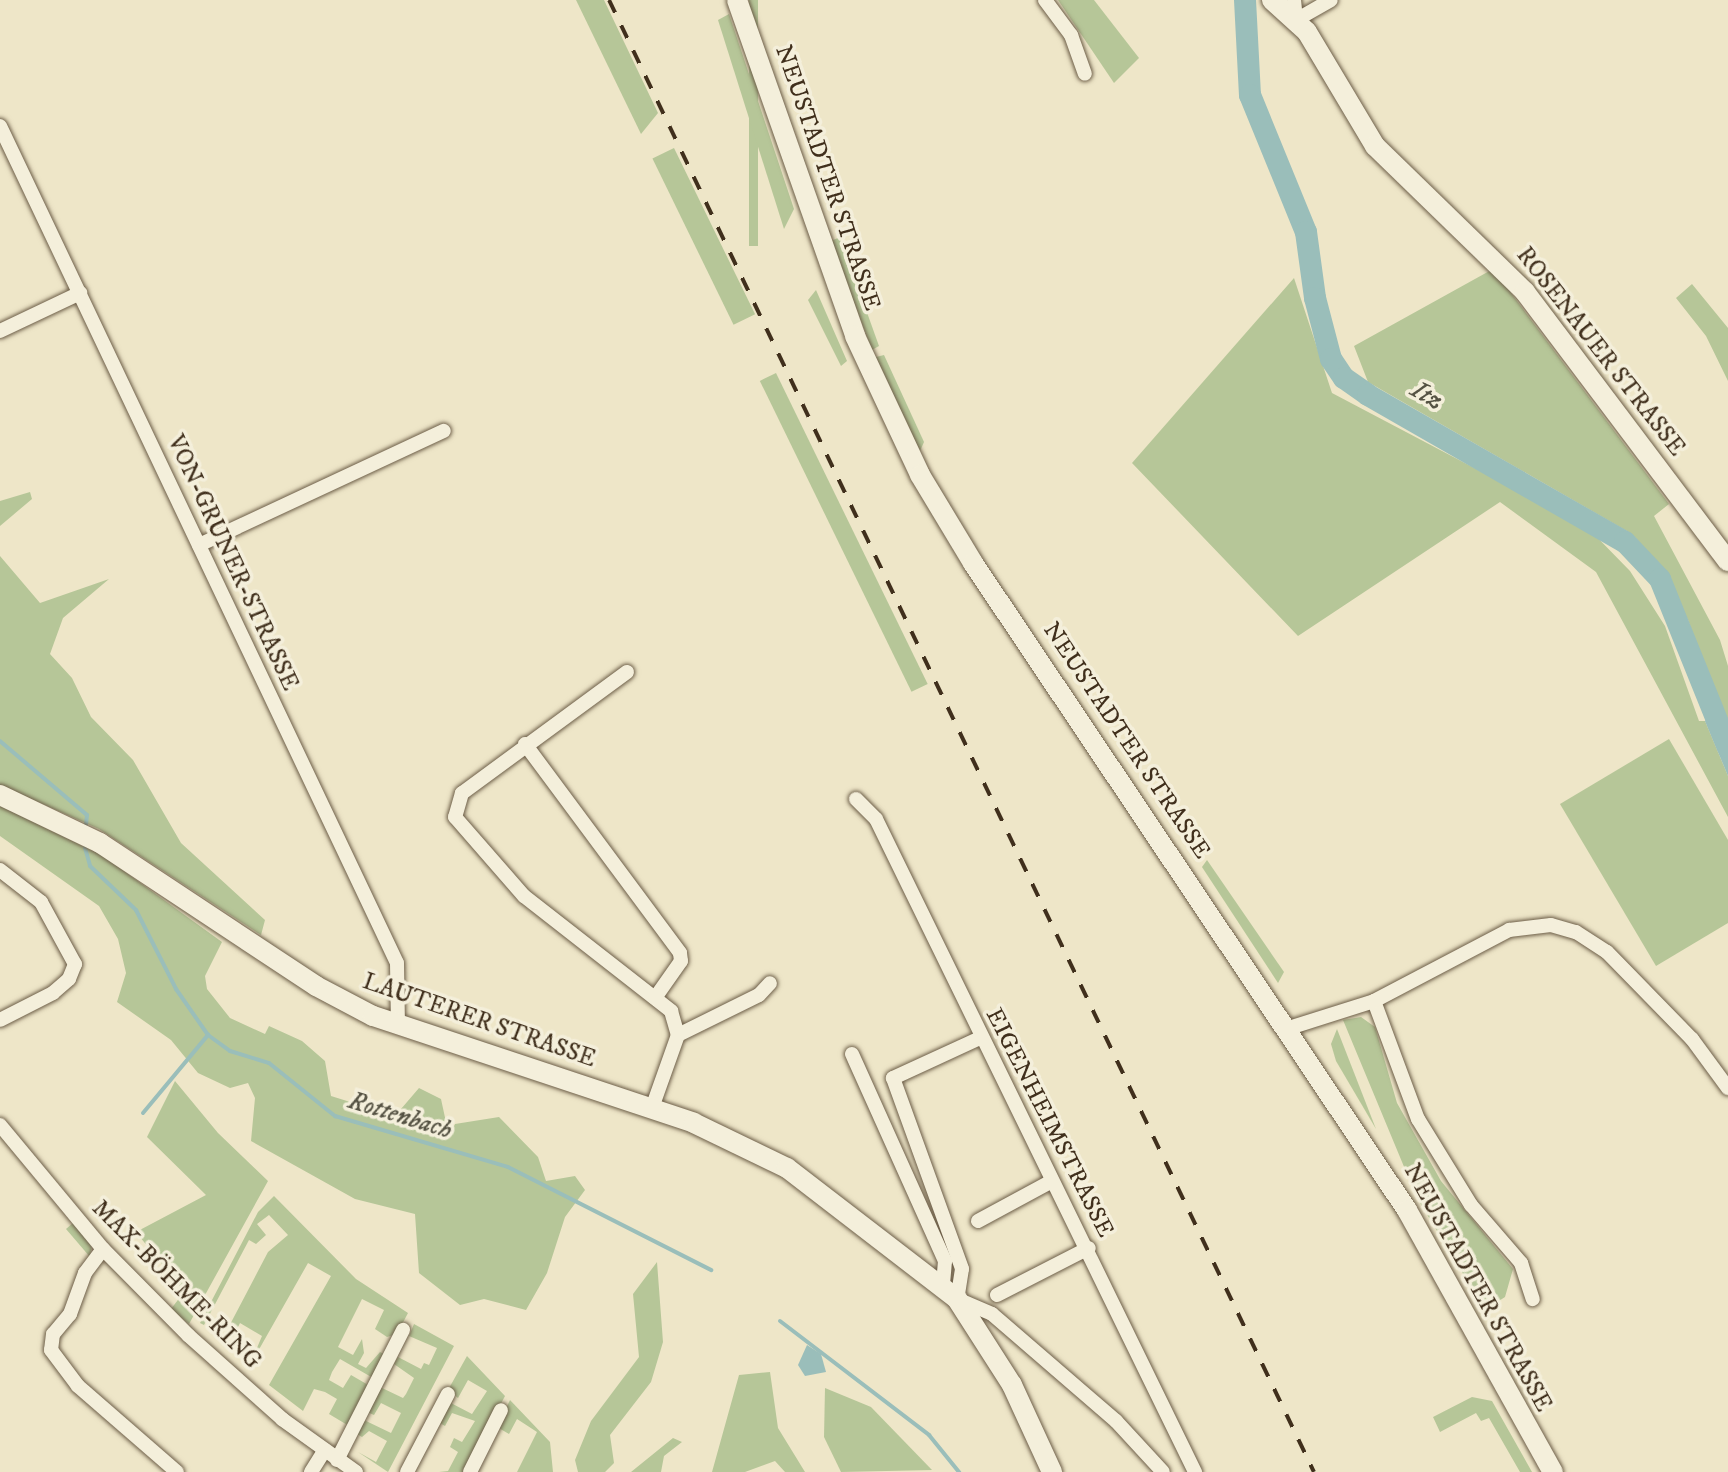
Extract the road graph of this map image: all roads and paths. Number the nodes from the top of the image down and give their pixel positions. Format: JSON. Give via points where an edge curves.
{"nodes":[{"id":1,"x":737,"y":0,"type":"edge"},
{"id":2,"x":1045,"y":0,"type":"edge"},
{"id":3,"x":1272,"y":0,"type":"edge"},
{"id":4,"x":1331,"y":0,"type":"edge"},
{"id":5,"x":1295,"y":10,"type":"edge"},
{"id":6,"x":1085,"y":74,"type":"dead end"},
{"id":7,"x":0,"y":126,"type":"edge"},
{"id":8,"x":80,"y":293,"type":"junction"},
{"id":9,"x":0,"y":331,"type":"edge"},
{"id":10,"x":444,"y":431,"type":"dead end"},
{"id":11,"x":199,"y":545,"type":"junction"},
{"id":12,"x":1728,"y":561,"type":"edge"},
{"id":13,"x":627,"y":672,"type":"dead end"},
{"id":14,"x":525,"y":744,"type":"junction"},
{"id":15,"x":0,"y":795,"type":"edge"},
{"id":16,"x":856,"y":799,"type":"dead end"},
{"id":17,"x":0,"y":870,"type":"edge"},
{"id":18,"x":770,"y":983,"type":"dead end"},
{"id":19,"x":655,"y":998,"type":"junction"},
{"id":20,"x":1374,"y":1001,"type":"junction"},
{"id":21,"x":0,"y":1020,"type":"edge"},
{"id":22,"x":398,"y":1024,"type":"junction"},
{"id":23,"x":1289,"y":1028,"type":"junction"},
{"id":24,"x":678,"y":1035,"type":"junction"},
{"id":25,"x":980,"y":1038,"type":"junction"},
{"id":26,"x":852,"y":1054,"type":"dead end"},
{"id":27,"x":1728,"y":1088,"type":"edge"},
{"id":28,"x":652,"y":1108,"type":"junction"},
{"id":29,"x":0,"y":1125,"type":"edge"},
{"id":30,"x":1050,"y":1182,"type":"junction"},
{"id":31,"x":978,"y":1221,"type":"dead end"},
{"id":32,"x":1089,"y":1248,"type":"junction"},
{"id":33,"x":103,"y":1249,"type":"junction"},
{"id":34,"x":950,"y":1292,"type":"junction"},
{"id":35,"x":997,"y":1295,"type":"dead end"},
{"id":36,"x":1533,"y":1299,"type":"dead end"},
{"id":37,"x":403,"y":1330,"type":"dead end"},
{"id":38,"x":448,"y":1394,"type":"dead end"},
{"id":39,"x":501,"y":1410,"type":"dead end"},
{"id":40,"x":325,"y":1450,"type":"junction"},
{"id":41,"x":337,"y":1460,"type":"junction"},
{"id":42,"x":177,"y":1472,"type":"edge"},
{"id":43,"x":311,"y":1472,"type":"edge"},
{"id":44,"x":356,"y":1472,"type":"edge"},
{"id":45,"x":407,"y":1472,"type":"edge"},
{"id":46,"x":470,"y":1472,"type":"edge"},
{"id":47,"x":1052,"y":1472,"type":"edge"},
{"id":48,"x":1163,"y":1472,"type":"edge"},
{"id":49,"x":1195,"y":1472,"type":"edge"},
{"id":50,"x":1553,"y":1472,"type":"edge"}],
"edges":[{"from":1,"to":23,"type":"street","name":"NEUSTADTER STRASSE","via":[[851,324],[920,475],[973,563]]},
{"from":2,"to":6,"type":"street","via":[[1071,35]]},
{"from":3,"to":5,"type":"street","name":"ROSENAUER STRASSE"},
{"from":4,"to":5,"type":"street"},
{"from":5,"to":12,"type":"street","name":"ROSENAUER STRASSE","via":[[1360,127],[1525,292]]},
{"from":7,"to":8,"type":"street","name":"VON-GRUNER-STRASSE"},
{"from":8,"to":9,"type":"street"},
{"from":8,"to":11,"type":"street","name":"VON-GRUNER-STRASSE"},
{"from":10,"to":11,"type":"street"},
{"from":11,"to":22,"type":"street","name":"VON-GRUNER-STRASSE","via":[[399,968]]},
{"from":13,"to":14,"type":"street"},
{"from":14,"to":19,"type":"street","via":[[680,953],[681,961]]},
{"from":14,"to":19,"type":"street","via":[[462,793],[454,811],[458,823],[524,896]]},
{"from":15,"to":22,"type":"street","name":"LAUTERER STRASSE","via":[[100,843],[316,986]]},
{"from":16,"to":25,"type":"street","name":"EIGENHEIMSTRASSE","via":[[876,819]]},
{"from":17,"to":21,"type":"street","via":[[41,902],[75,964],[69,979],[53,993]]},
{"from":18,"to":24,"type":"street","via":[[759,995]]},
{"from":19,"to":24,"type":"street","via":[[671,1011]]},
{"from":20,"to":23,"type":"street"},
{"from":20,"to":27,"type":"street","via":[[1495,936],[1536,923],[1551,925],[1576,932],[1607,952],[1692,1039]]},
{"from":20,"to":36,"type":"street","via":[[1418,1119],[1471,1205],[1521,1263]]},
{"from":22,"to":28,"type":"street","name":"LAUTERER STRASSE"},
{"from":23,"to":50,"type":"street","name":"NEUSTADTER STRASSE","via":[[1407,1210]]},
{"from":24,"to":28,"type":"street"},
{"from":25,"to":30,"type":"street","name":"EIGENHEIMSTRASSE"},
{"from":25,"to":34,"type":"street","via":[[893,1078],[962,1269]]},
{"from":26,"to":34,"type":"street","name":"LAUTERER STRASSE","via":[[945,1261]]},
{"from":28,"to":34,"type":"street","name":"LAUTERER STRASSE","via":[[717,1131],[787,1168]]},
{"from":29,"to":33,"type":"street","name":"MAX-BÖHME-RING"},
{"from":30,"to":31,"type":"street"},
{"from":30,"to":32,"type":"street","name":"EIGENHEIMSTRASSE"},
{"from":32,"to":35,"type":"street"},
{"from":32,"to":49,"type":"street","name":"EIGENHEIMSTRASSE"},
{"from":33,"to":40,"type":"street","name":"MAX-BÖHME-RING","via":[[233,1377]]},
{"from":33,"to":42,"type":"street","via":[[85,1273],[70,1314],[53,1334],[51,1350],[78,1386]]},
{"from":34,"to":47,"type":"street","name":"LAUTERER STRASSE","via":[[1012,1385]]},
{"from":34,"to":48,"type":"street","via":[[992,1314],[1116,1421]]},
{"from":37,"to":41,"type":"street"},
{"from":38,"to":45,"type":"street"},
{"from":39,"to":46,"type":"street"},
{"from":40,"to":41,"type":"street","name":"MAX-BÖHME-RING"},
{"from":40,"to":43,"type":"street"},
{"from":41,"to":44,"type":"street","name":"MAX-BÖHME-RING"}]}
